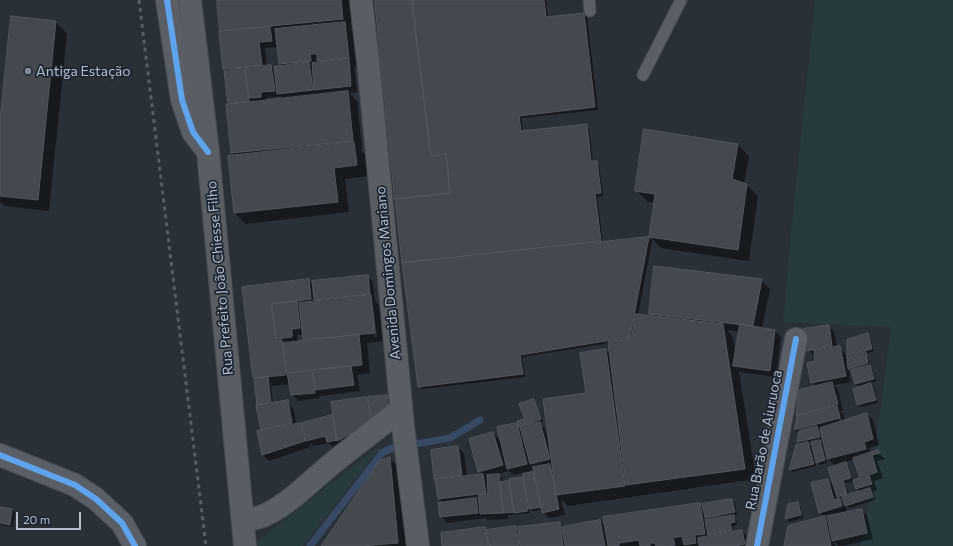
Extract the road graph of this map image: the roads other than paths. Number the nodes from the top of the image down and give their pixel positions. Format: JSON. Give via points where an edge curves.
{"nodes":[{"id":1,"x":168,"y":0,"type":"edge"},
{"id":2,"x":361,"y":0,"type":"edge"},
{"id":3,"x":681,"y":0,"type":"edge"},
{"id":4,"x":191,"y":4,"type":"edge"},
{"id":5,"x":643,"y":75,"type":"dead end"},
{"id":6,"x":208,"y":152,"type":"junction"},
{"id":7,"x":796,"y":339,"type":"dead end"},
{"id":8,"x":402,"y":417,"type":"junction"},
{"id":9,"x":0,"y":455,"type":"edge"},
{"id":10,"x":243,"y":520,"type":"junction"},
{"id":11,"x":135,"y":546,"type":"edge"},
{"id":12,"x":245,"y":546,"type":"edge"},
{"id":13,"x":418,"y":546,"type":"edge"},
{"id":14,"x":757,"y":546,"type":"edge"}],
"edges":[{"from":1,"to":6,"type":"street","via":[[182,100],[193,132]]},
{"from":2,"to":8,"type":"main road","name":"Avenida Domingos Mariano"},
{"from":3,"to":5,"type":"lane"},
{"from":4,"to":6,"type":"main road","name":"Rua Prefeito João Chiesse Filho"},
{"from":6,"to":10,"type":"main road","name":"Rua Prefeito João Chiesse Filho"},
{"from":7,"to":14,"type":"street","name":"Rua Barão de Aiuruoca"},
{"from":8,"to":10,"type":"main road","via":[[377,429],[270,513]]},
{"from":8,"to":13,"type":"main road","name":"Avenida Domingos Mariano"},
{"from":9,"to":11,"type":"street","via":[[75,486],[96,499],[122,523]]},
{"from":10,"to":12,"type":"main road","name":"Rua Prefeito João Chiesse Filho"}]}
